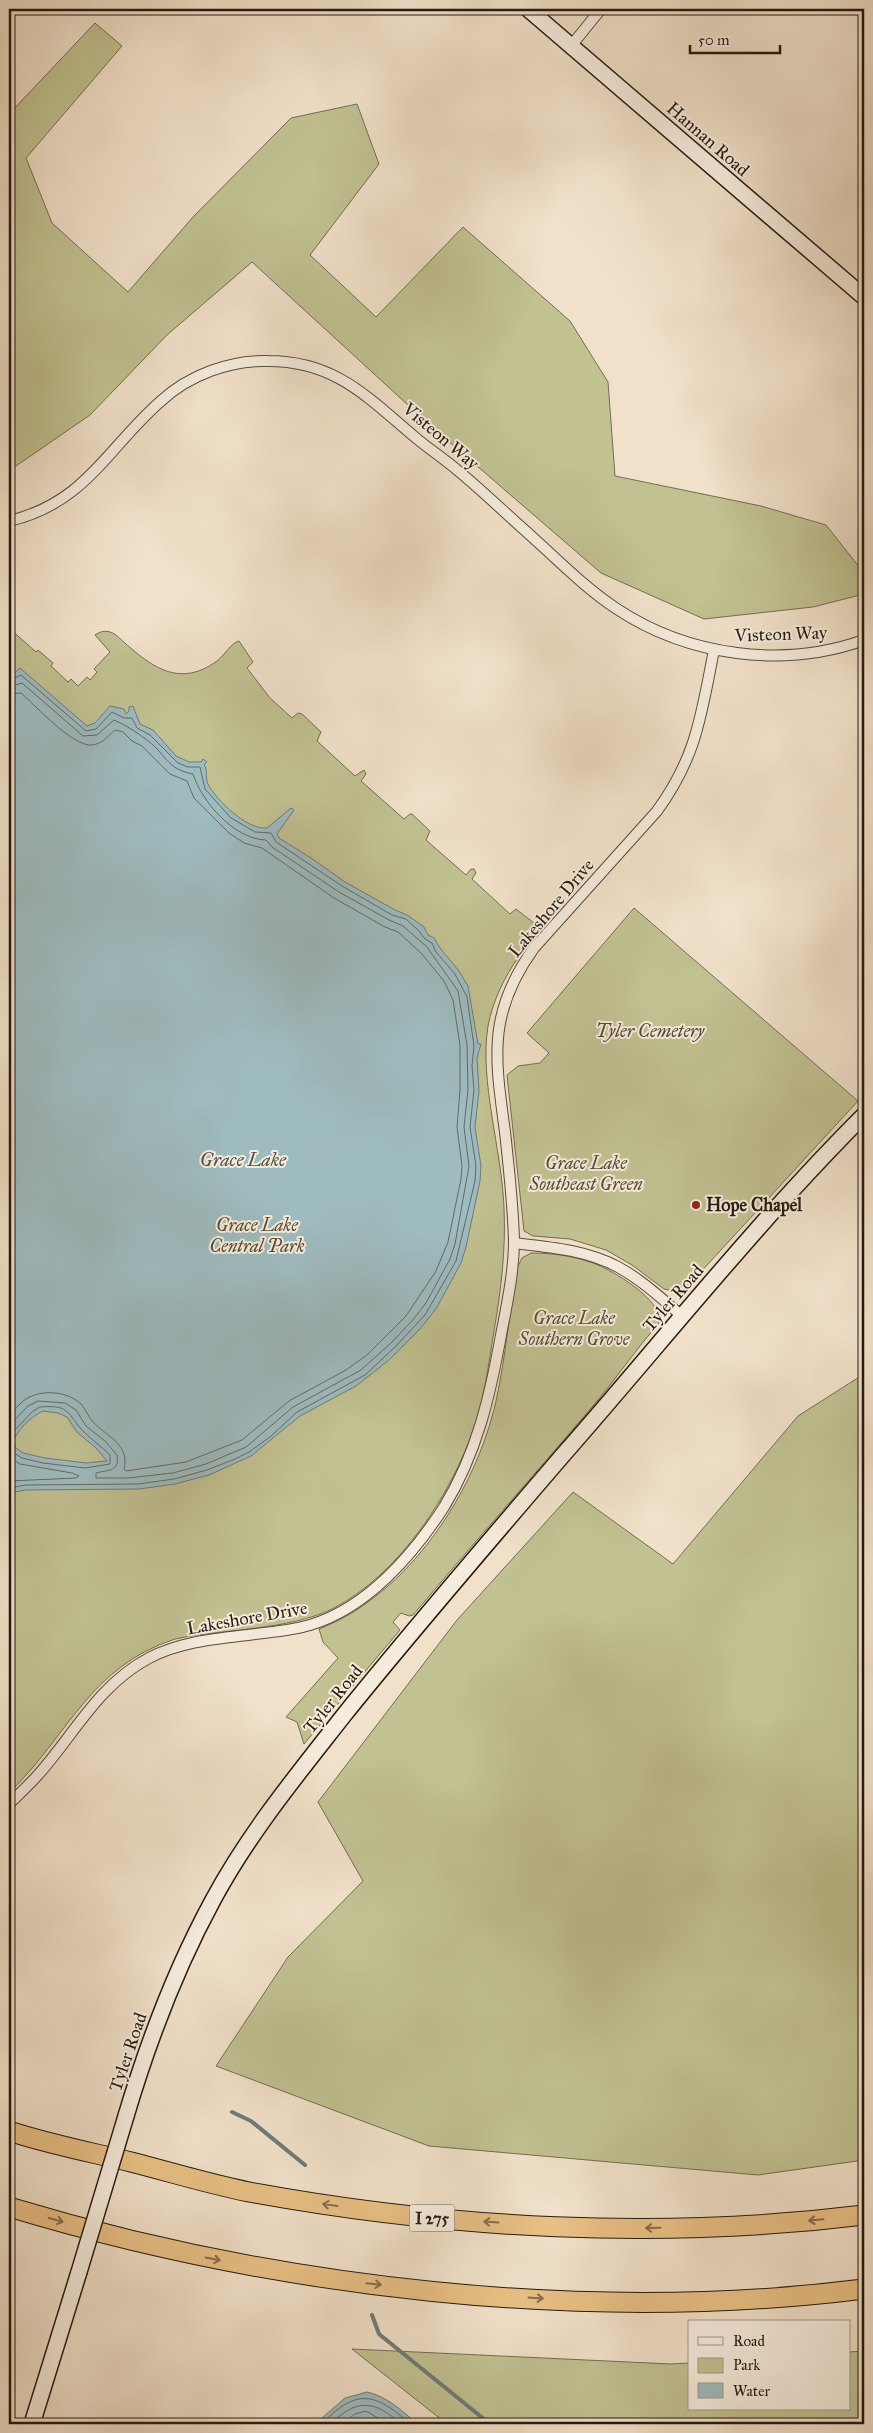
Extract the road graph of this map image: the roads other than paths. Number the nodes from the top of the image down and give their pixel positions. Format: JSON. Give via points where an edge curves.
{"nodes":[{"id":1,"x":528,"y":9,"type":"edge"},
{"id":2,"x":601,"y":9,"type":"edge"},
{"id":3,"x":572,"y":46,"type":"junction"},
{"id":4,"x":864,"y":297,"type":"edge"},
{"id":5,"x":9,"y":521,"type":"edge"},
{"id":6,"x":864,"y":640,"type":"edge"},
{"id":7,"x":714,"y":650,"type":"junction"},
{"id":8,"x":864,"y":1116,"type":"edge"},
{"id":9,"x":514,"y":1243,"type":"junction"},
{"id":10,"x":682,"y":1316,"type":"junction"},
{"id":11,"x":9,"y":1804,"type":"edge"},
{"id":12,"x":9,"y":2131,"type":"edge"},
{"id":13,"x":9,"y":2207,"type":"edge"},
{"id":14,"x":864,"y":2215,"type":"edge"},
{"id":15,"x":864,"y":2289,"type":"edge"},
{"id":16,"x":32,"y":2424,"type":"edge"}],
"edges":[{"from":1,"to":3,"type":"street","name":"Hannan Road"},
{"from":2,"to":3,"type":"street"},
{"from":3,"to":4,"type":"street","name":"Hannan Road"},
{"from":5,"to":7,"type":"street","name":"Visteon Way","via":[[39,511],[76,490],[154,407],[184,385],[209,372],[237,364],[293,362],[330,373],[365,393],[615,608],[661,632]]},
{"from":6,"to":7,"type":"street","name":"Visteon Way","via":[[812,653],[743,654]]},
{"from":7,"to":9,"type":"street","name":"Lakeshore Drive","via":[[695,743],[671,792],[657,812],[534,948],[522,965],[504,1004],[496,1063],[510,1172]]},
{"from":8,"to":10,"type":"street","name":"Tyler Road","via":[[784,1198]]},
{"from":9,"to":10,"type":"street","via":[[558,1248],[599,1258],[641,1282]]},
{"from":9,"to":11,"type":"street","name":"Lakeshore Drive","via":[[505,1317],[489,1400],[477,1439],[444,1506],[403,1560],[368,1593],[328,1618],[299,1628],[189,1643],[167,1649],[127,1671],[108,1687],[37,1777]]},
{"from":10,"to":16,"type":"street","name":"Tyler Road","bridge":true,"via":[[500,1527],[282,1794],[212,1902],[175,1981],[140,2072]]},
{"from":14,"to":12,"type":"highway","number":"I 275","one_way":true,"via":[[724,2226],[648,2228],[431,2218],[247,2191]]},
{"from":13,"to":15,"type":"highway","one_way":true,"via":[[225,2262],[436,2291],[657,2301]]}]}
